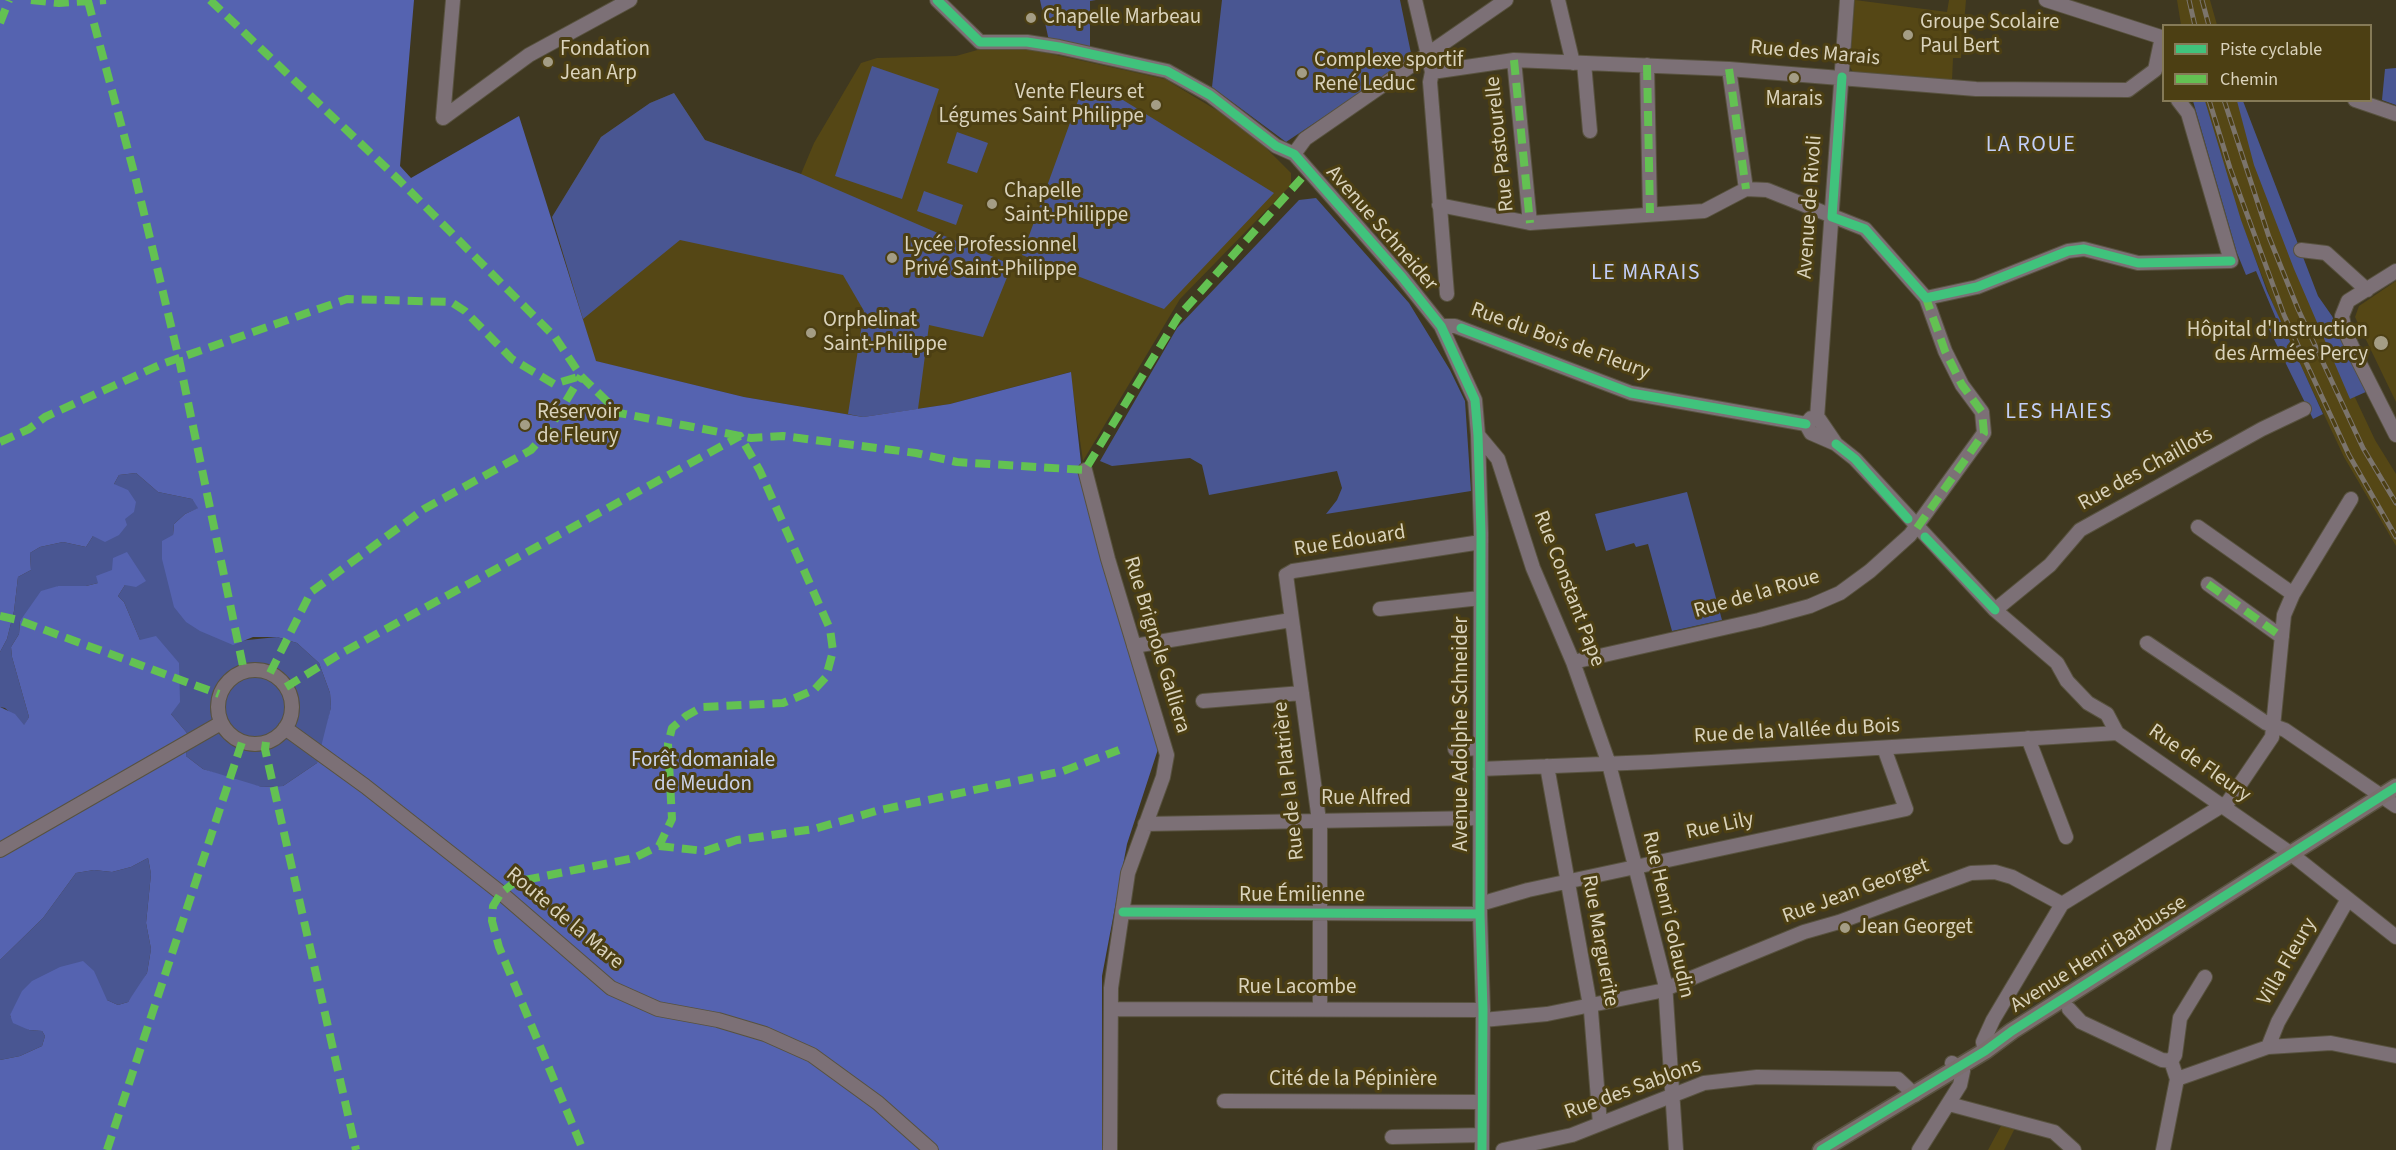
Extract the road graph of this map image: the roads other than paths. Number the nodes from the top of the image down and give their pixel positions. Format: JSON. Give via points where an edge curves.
{"nodes":[{"id":1,"x":453,"y":0,"type":"edge"},
{"id":2,"x":630,"y":0,"type":"edge"},
{"id":3,"x":937,"y":0,"type":"edge"},
{"id":4,"x":1415,"y":0,"type":"edge"},
{"id":5,"x":1506,"y":0,"type":"edge"},
{"id":6,"x":1558,"y":0,"type":"edge"},
{"id":7,"x":1847,"y":0,"type":"edge"},
{"id":8,"x":2046,"y":0,"type":"edge"},
{"id":9,"x":2162,"y":38,"type":"edge"},
{"id":10,"x":2162,"y":48,"type":"edge"},
{"id":11,"x":1428,"y":55,"type":"junction"},
{"id":12,"x":1514,"y":60,"type":"junction"},
{"id":13,"x":1579,"y":63,"type":"junction"},
{"id":14,"x":1647,"y":65,"type":"junction"},
{"id":15,"x":1729,"y":69,"type":"junction"},
{"id":16,"x":1432,"y":72,"type":"junction"},
{"id":17,"x":2159,"y":76,"type":"edge"},
{"id":18,"x":1842,"y":77,"type":"junction"},
{"id":19,"x":2180,"y":102,"type":"edge"},
{"id":20,"x":2361,"y":102,"type":"edge"},
{"id":21,"x":2396,"y":114,"type":"edge"},
{"id":22,"x":1590,"y":131,"type":"dead end"},
{"id":23,"x":1294,"y":154,"type":"junction"},
{"id":24,"x":1746,"y":189,"type":"junction"},
{"id":25,"x":1439,"y":205,"type":"junction"},
{"id":26,"x":1650,"y":213,"type":"junction"},
{"id":27,"x":1832,"y":217,"type":"junction"},
{"id":28,"x":1530,"y":223,"type":"junction"},
{"id":29,"x":2301,"y":250,"type":"dead end"},
{"id":30,"x":2396,"y":271,"type":"edge"},
{"id":31,"x":2367,"y":290,"type":"junction"},
{"id":32,"x":1447,"y":294,"type":"dead end"},
{"id":33,"x":1926,"y":298,"type":"junction"},
{"id":34,"x":1441,"y":326,"type":"junction"},
{"id":35,"x":2304,"y":409,"type":"dead end"},
{"id":36,"x":1816,"y":425,"type":"junction"},
{"id":37,"x":1478,"y":435,"type":"junction"},
{"id":38,"x":2396,"y":435,"type":"edge"},
{"id":39,"x":1085,"y":470,"type":"dead end"},
{"id":40,"x":2351,"y":499,"type":"dead end"},
{"id":41,"x":2198,"y":527,"type":"dead end"},
{"id":42,"x":1917,"y":528,"type":"junction"},
{"id":43,"x":1481,"y":542,"type":"junction"},
{"id":44,"x":2208,"y":584,"type":"dead end"},
{"id":45,"x":2293,"y":594,"type":"junction"},
{"id":46,"x":1480,"y":598,"type":"junction"},
{"id":47,"x":1380,"y":609,"type":"dead end"},
{"id":48,"x":1995,"y":610,"type":"junction"},
{"id":49,"x":1291,"y":620,"type":"junction"},
{"id":50,"x":2282,"y":637,"type":"junction"},
{"id":51,"x":2147,"y":643,"type":"dead end"},
{"id":52,"x":1134,"y":646,"type":"junction"},
{"id":53,"x":1573,"y":662,"type":"junction"},
{"id":54,"x":1302,"y":693,"type":"junction"},
{"id":55,"x":1203,"y":701,"type":"dead end"},
{"id":56,"x":221,"y":723,"type":"junction"},
{"id":57,"x":2273,"y":726,"type":"junction"},
{"id":58,"x":285,"y":728,"type":"junction"},
{"id":59,"x":2118,"y":733,"type":"junction"},
{"id":60,"x":2028,"y":738,"type":"junction"},
{"id":61,"x":1480,"y":748,"type":"junction"},
{"id":62,"x":1884,"y":748,"type":"junction"},
{"id":63,"x":1455,"y":749,"type":"dead end"},
{"id":64,"x":1609,"y":764,"type":"junction"},
{"id":65,"x":1547,"y":766,"type":"junction"},
{"id":66,"x":1480,"y":769,"type":"junction"},
{"id":67,"x":2389,"y":791,"type":"edge"},
{"id":68,"x":2220,"y":806,"type":"junction"},
{"id":69,"x":2396,"y":806,"type":"edge"},
{"id":70,"x":1480,"y":819,"type":"junction"},
{"id":71,"x":1320,"y":821,"type":"junction"},
{"id":72,"x":1145,"y":824,"type":"junction"},
{"id":73,"x":2066,"y":837,"type":"dead end"},
{"id":74,"x":0,"y":850,"type":"edge"},
{"id":75,"x":2290,"y":853,"type":"junction"},
{"id":76,"x":1636,"y":866,"type":"junction"},
{"id":77,"x":1568,"y":881,"type":"junction"},
{"id":78,"x":2348,"y":899,"type":"junction"},
{"id":79,"x":2062,"y":904,"type":"junction"},
{"id":80,"x":1480,"y":909,"type":"junction"},
{"id":81,"x":1124,"y":912,"type":"junction"},
{"id":82,"x":1320,"y":915,"type":"junction"},
{"id":83,"x":2396,"y":936,"type":"edge"},
{"id":84,"x":2205,"y":977,"type":"dead end"},
{"id":85,"x":1665,"y":989,"type":"junction"},
{"id":86,"x":1590,"y":1005,"type":"junction"},
{"id":87,"x":1111,"y":1009,"type":"junction"},
{"id":88,"x":1320,"y":1009,"type":"junction"},
{"id":89,"x":2069,"y":1009,"type":"dead end"},
{"id":90,"x":1483,"y":1015,"type":"junction"},
{"id":91,"x":1984,"y":1047,"type":"junction"},
{"id":92,"x":2268,"y":1047,"type":"junction"},
{"id":93,"x":2396,"y":1056,"type":"edge"},
{"id":94,"x":2171,"y":1061,"type":"junction"},
{"id":95,"x":1955,"y":1066,"type":"junction"},
{"id":96,"x":2177,"y":1079,"type":"junction"},
{"id":97,"x":1912,"y":1091,"type":"junction"},
{"id":98,"x":1673,"y":1095,"type":"junction"},
{"id":99,"x":1224,"y":1101,"type":"dead end"},
{"id":100,"x":1482,"y":1102,"type":"junction"},
{"id":101,"x":1949,"y":1104,"type":"junction"},
{"id":102,"x":1600,"y":1124,"type":"junction"},
{"id":103,"x":1482,"y":1135,"type":"junction"},
{"id":104,"x":1392,"y":1137,"type":"dead end"},
{"id":105,"x":931,"y":1150,"type":"edge"},
{"id":106,"x":1110,"y":1150,"type":"edge"},
{"id":107,"x":1482,"y":1150,"type":"edge"},
{"id":108,"x":1503,"y":1150,"type":"edge"},
{"id":109,"x":1676,"y":1150,"type":"edge"},
{"id":110,"x":1821,"y":1150,"type":"edge"},
{"id":111,"x":1919,"y":1150,"type":"edge"},
{"id":112,"x":2074,"y":1150,"type":"edge"},
{"id":113,"x":2163,"y":1150,"type":"edge"}],
"edges":[{"from":1,"to":2,"type":"street","via":[[443,118],[529,55]]},
{"from":3,"to":23,"type":"street","via":[[980,42],[1027,42],[1167,71],[1210,95],[1276,146]]},
{"from":4,"to":11,"type":"street"},
{"from":5,"to":11,"type":"street"},
{"from":6,"to":13,"type":"street"},
{"from":7,"to":18,"type":"street","name":"Avenue de Rivoli"},
{"from":8,"to":9,"type":"street"},
{"from":10,"to":17,"type":"street","name":"Rue des Marais"},
{"from":11,"to":16,"type":"street"},
{"from":11,"to":23,"type":"street","via":[[1305,140]]},
{"from":12,"to":13,"type":"street","name":"Rue des Marais"},
{"from":12,"to":16,"type":"street","name":"Rue des Marais"},
{"from":12,"to":28,"type":"street","name":"Rue Pastourelle"},
{"from":13,"to":14,"type":"street","name":"Rue des Marais"},
{"from":13,"to":22,"type":"street"},
{"from":14,"to":15,"type":"street","name":"Rue des Marais"},
{"from":14,"to":26,"type":"street"},
{"from":15,"to":18,"type":"street","name":"Rue des Marais"},
{"from":15,"to":24,"type":"street"},
{"from":16,"to":25,"type":"street"},
{"from":17,"to":18,"type":"street","name":"Rue des Marais","via":[[2128,90],[1976,88]]},
{"from":18,"to":27,"type":"street","name":"Avenue de Rivoli"},
{"from":19,"to":33,"type":"street","via":[[2188,113],[2231,261],[2138,263],[2084,249],[1977,287]]},
{"from":20,"to":21,"type":"street"},
{"from":23,"to":34,"type":"street","name":"Avenue Schneider"},
{"from":24,"to":26,"type":"street","via":[[1704,211]]},
{"from":24,"to":27,"type":"street","via":[[1767,190]]},
{"from":25,"to":28,"type":"street"},
{"from":25,"to":32,"type":"street"},
{"from":26,"to":28,"type":"street"},
{"from":27,"to":33,"type":"street","via":[[1864,229]]},
{"from":27,"to":36,"type":"street","name":"Avenue de Rivoli"},
{"from":29,"to":31,"type":"street","via":[[2326,253]]},
{"from":30,"to":31,"type":"street"},
{"from":31,"to":38,"type":"street","via":[[2348,301],[2342,316],[2355,352]]},
{"from":33,"to":42,"type":"street","name":"Rue de la Roue","via":[[1945,351],[1962,385],[1982,412],[1984,433]]},
{"from":34,"to":36,"type":"street","name":"Rue du Bois de Fleury","via":[[1455,326],[1631,393]]},
{"from":34,"to":37,"type":"street","name":"Avenue Adolphe Schneider","via":[[1475,400]]},
{"from":35,"to":48,"type":"street","name":"Rue des Chaillots","via":[[2080,530],[2050,565]]},
{"from":36,"to":42,"type":"street","name":"Rue du Bois de Fleury","via":[[1855,459]]},
{"from":37,"to":43,"type":"street","name":"Avenue Adolphe Schneider"},
{"from":37,"to":53,"type":"street","name":"Rue Constant Pape","via":[[1498,459],[1540,586]]},
{"from":39,"to":52,"type":"street","name":"Rue Brignole Galliera"},
{"from":40,"to":45,"type":"street"},
{"from":41,"to":45,"type":"street"},
{"from":42,"to":48,"type":"street","name":"Rue du Bois de Fleury"},
{"from":42,"to":53,"type":"street","name":"Rue de la Roue","via":[[1840,593],[1810,606]]},
{"from":43,"to":46,"type":"street","name":"Avenue Adolphe Schneider"},
{"from":43,"to":49,"type":"street","name":"Rue Edouard","via":[[1288,572]]},
{"from":44,"to":50,"type":"street"},
{"from":45,"to":50,"type":"street","via":[[2284,615]]},
{"from":46,"to":47,"type":"street"},
{"from":46,"to":61,"type":"street","name":"Avenue Adolphe Schneider"},
{"from":48,"to":59,"type":"street","name":"Rue de Fleury","via":[[2057,663],[2067,681],[2088,703],[2107,714]]},
{"from":49,"to":52,"type":"street"},
{"from":49,"to":54,"type":"street","name":"Rue de la Platrière"},
{"from":50,"to":57,"type":"street"},
{"from":51,"to":57,"type":"street"},
{"from":52,"to":72,"type":"street","name":"Rue Brignole Galliera","via":[[1167,755]]},
{"from":53,"to":64,"type":"street","name":"Rue Constant Pape"},
{"from":54,"to":55,"type":"street"},
{"from":54,"to":71,"type":"street","name":"Rue de la Platrière"},
{"from":56,"to":58,"type":"street","via":[[230,735],[254,744],[266,742]]},
{"from":56,"to":58,"type":"street","via":[[217,709],[225,684],[244,671],[261,670],[278,678],[290,697],[290,718]]},
{"from":56,"to":74,"type":"street"},
{"from":57,"to":67,"type":"street"},
{"from":57,"to":68,"type":"street","via":[[2272,737],[2228,802]]},
{"from":58,"to":105,"type":"street","name":"Route de la Mare","via":[[501,893],[611,987],[658,1009],[718,1020],[812,1054],[879,1103]]},
{"from":59,"to":60,"type":"street","name":"Rue de la Vallée du Bois"},
{"from":59,"to":68,"type":"street","name":"Rue de Fleury"},
{"from":60,"to":62,"type":"street","name":"Rue de la Vallée du Bois"},
{"from":60,"to":73,"type":"street"},
{"from":61,"to":63,"type":"street"},
{"from":61,"to":66,"type":"street","name":"Avenue Adolphe Schneider"},
{"from":62,"to":64,"type":"street","name":"Rue de la Vallée du Bois"},
{"from":62,"to":76,"type":"street","name":"Rue Lily","via":[[1906,809]]},
{"from":64,"to":65,"type":"street","name":"Rue de la Vallée du Bois"},
{"from":64,"to":76,"type":"street","name":"Rue Henri Golaudin"},
{"from":65,"to":66,"type":"street","name":"Rue de la Vallée du Bois"},
{"from":65,"to":77,"type":"street","name":"Rue Marguerite"},
{"from":66,"to":70,"type":"street","name":"Avenue Adolphe Schneider"},
{"from":67,"to":69,"type":"street"},
{"from":67,"to":75,"type":"main road","name":"Avenue Henri Barbusse"},
{"from":68,"to":75,"type":"street","name":"Rue de Fleury"},
{"from":68,"to":79,"type":"street"},
{"from":70,"to":71,"type":"street","name":"Rue Alfred"},
{"from":70,"to":80,"type":"street","name":"Avenue Adolphe Schneider"},
{"from":71,"to":72,"type":"street","name":"Rue Alfred"},
{"from":71,"to":82,"type":"street","name":"Rue de la Platrière"},
{"from":72,"to":81,"type":"street","name":"Rue Brignole Galliera","via":[[1128,873]]},
{"from":75,"to":78,"type":"street","name":"Rue de Fleury"},
{"from":75,"to":91,"type":"main road","name":"Avenue Henri Barbusse"},
{"from":76,"to":77,"type":"street","name":"Rue Lily"},
{"from":76,"to":85,"type":"street","name":"Rue Henri Golaudin"},
{"from":77,"to":80,"type":"street","name":"Rue Lily"},
{"from":77,"to":86,"type":"street","name":"Rue Marguerite"},
{"from":78,"to":83,"type":"street","name":"Rue de Fleury"},
{"from":78,"to":92,"type":"street","name":"Villa Fleury","via":[[2278,1022]]},
{"from":79,"to":85,"type":"street","name":"Rue Jean Georget","via":[[2012,877],[1995,872],[1971,873],[1804,932]]},
{"from":79,"to":91,"type":"street","via":[[1993,1020]]},
{"from":80,"to":82,"type":"street","name":"Rue Émilienne"},
{"from":80,"to":90,"type":"street","name":"Avenue Adolphe Schneider"},
{"from":81,"to":82,"type":"street","name":"Rue Émilienne"},
{"from":81,"to":87,"type":"street","name":"Rue Brignole Galliera"},
{"from":82,"to":88,"type":"street","name":"Rue de la Platrière"},
{"from":84,"to":94,"type":"street","via":[[2180,1018]]},
{"from":85,"to":86,"type":"street","name":"Rue Jean Georget"},
{"from":85,"to":98,"type":"street","name":"Rue Henri Golaudin"},
{"from":86,"to":90,"type":"street","name":"Rue Lacombe","via":[[1547,1014]]},
{"from":86,"to":102,"type":"street","name":"Rue Marguerite"},
{"from":87,"to":88,"type":"street","name":"Rue Lacombe"},
{"from":87,"to":106,"type":"street","name":"Rue Brignole Galliera"},
{"from":88,"to":90,"type":"street","name":"Rue Lacombe"},
{"from":89,"to":94,"type":"street","via":[[2081,1022]]},
{"from":90,"to":100,"type":"street","name":"Avenue Adolphe Schneider"},
{"from":91,"to":95,"type":"main road","name":"Avenue Henri Barbusse"},
{"from":92,"to":93,"type":"street","via":[[2331,1043]]},
{"from":92,"to":96,"type":"street"},
{"from":94,"to":96,"type":"street"},
{"from":95,"to":97,"type":"main road","name":"Avenue Henri Barbusse"},
{"from":95,"to":101,"type":"street","via":[[1963,1071]]},
{"from":96,"to":113,"type":"street"},
{"from":97,"to":98,"type":"street","name":"Rue des Sablons","via":[[1898,1078],[1757,1077],[1704,1083]]},
{"from":97,"to":110,"type":"main road","name":"Avenue Henri Barbusse"},
{"from":98,"to":102,"type":"street","name":"Rue des Sablons"},
{"from":98,"to":109,"type":"street","name":"Rue Henri Golaudin"},
{"from":99,"to":100,"type":"street","name":"Cité de la Pépinière"},
{"from":100,"to":103,"type":"street","name":"Avenue Adolphe Schneider"},
{"from":101,"to":111,"type":"street"},
{"from":101,"to":112,"type":"street","via":[[2054,1132]]},
{"from":102,"to":108,"type":"street","name":"Rue des Sablons","via":[[1572,1135]]},
{"from":103,"to":104,"type":"street"},
{"from":103,"to":107,"type":"street","name":"Avenue Adolphe Schneider"}]}
